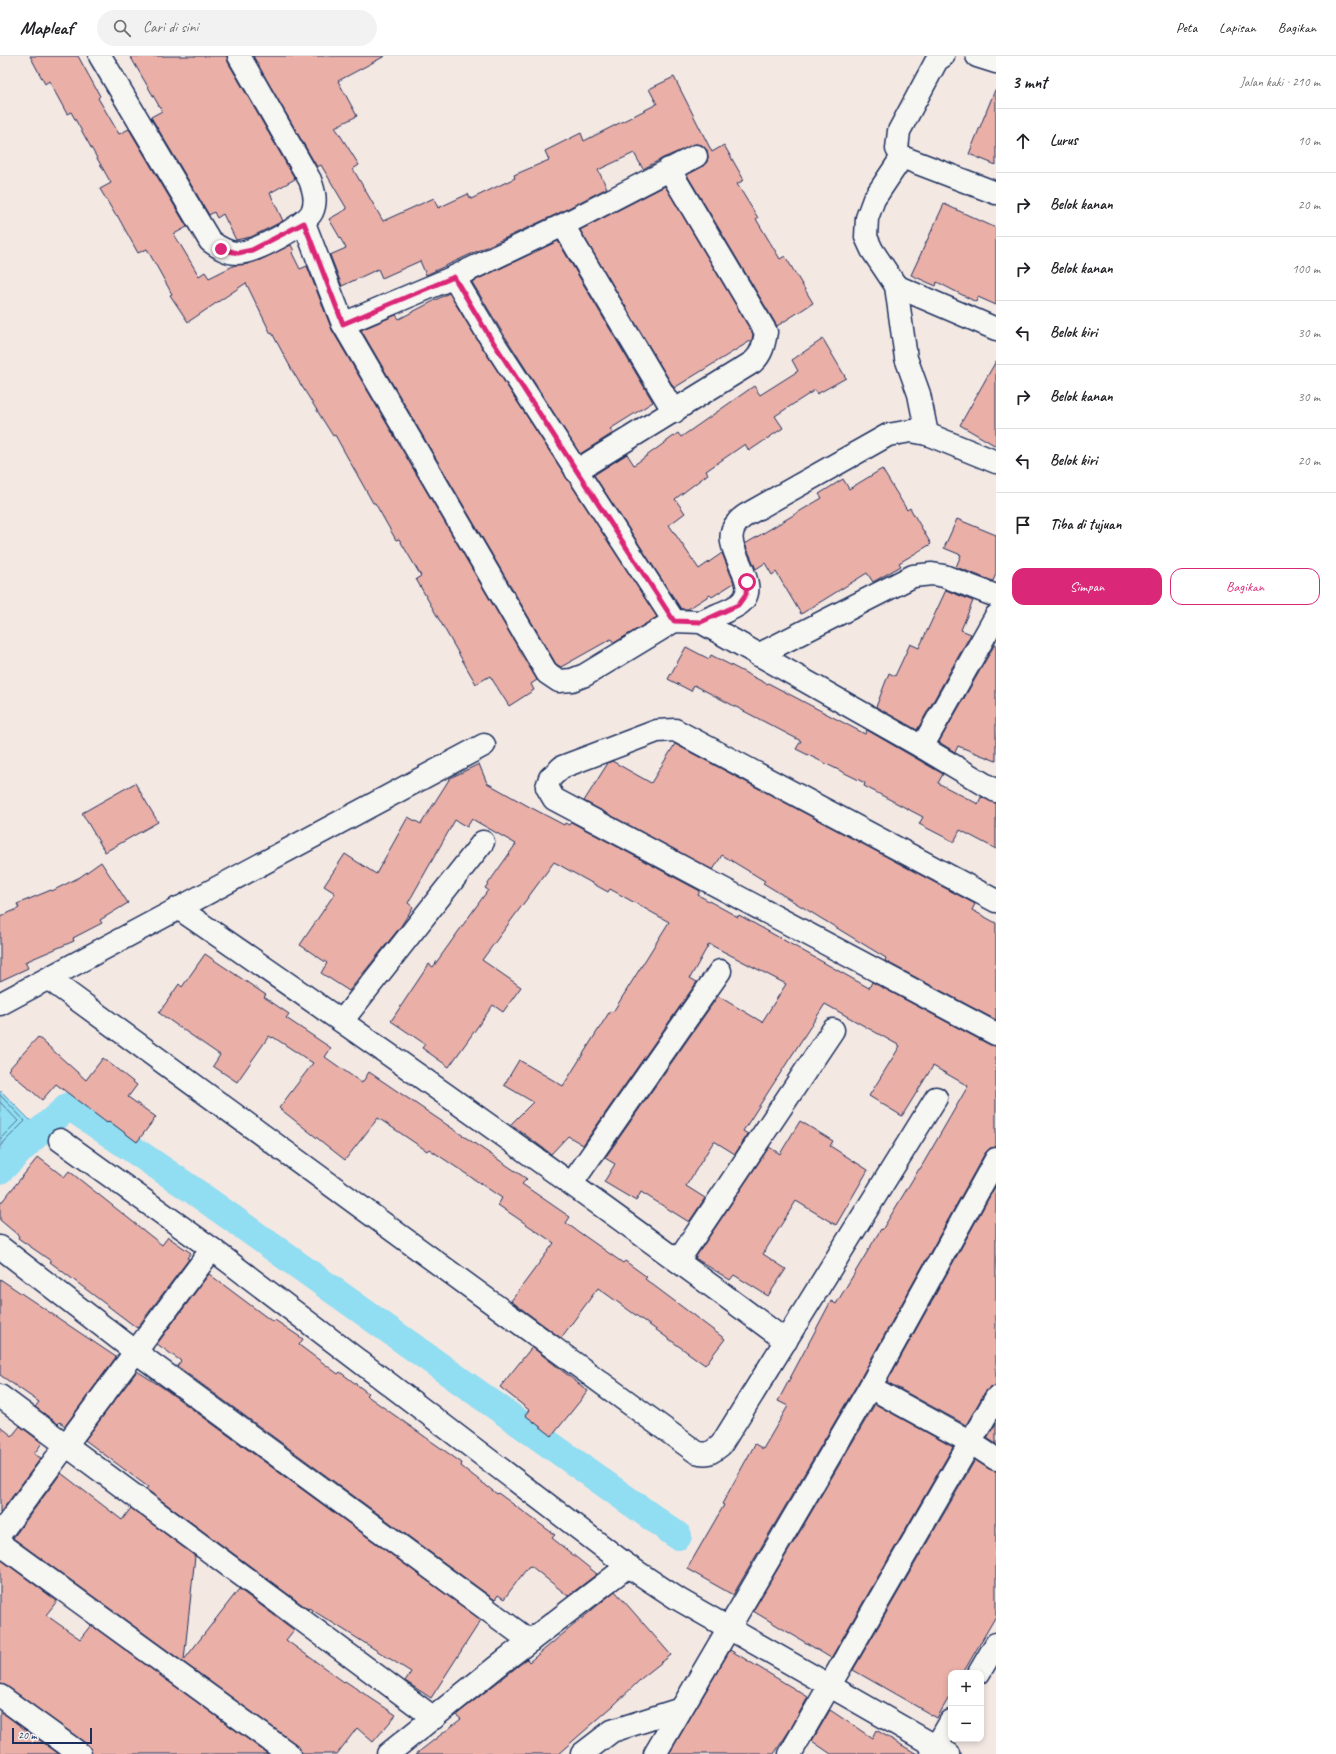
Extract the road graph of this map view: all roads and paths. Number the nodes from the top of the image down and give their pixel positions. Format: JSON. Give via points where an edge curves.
{"nodes":[{"id":1,"x":100,"y":56,"type":"edge"},
{"id":2,"x":239,"y":56,"type":"edge"},
{"id":3,"x":942,"y":56,"type":"edge"},
{"id":4,"x":977,"y":56,"type":"edge"},
{"id":5,"x":996,"y":62,"type":"edge"},
{"id":6,"x":696,"y":156,"type":"dead end"},
{"id":7,"x":902,"y":156,"type":"junction"},
{"id":8,"x":669,"y":168,"type":"junction"},
{"id":9,"x":996,"y":193,"type":"edge"},
{"id":10,"x":304,"y":223,"type":"junction"},
{"id":11,"x":563,"y":225,"type":"junction"},
{"id":12,"x":454,"y":277,"type":"junction"},
{"id":13,"x":896,"y":286,"type":"junction"},
{"id":14,"x":343,"y":324,"type":"junction"},
{"id":15,"x":996,"y":328,"type":"edge"},
{"id":16,"x":674,"y":412,"type":"junction"},
{"id":17,"x":927,"y":434,"type":"junction"},
{"id":18,"x":996,"y":462,"type":"edge"},
{"id":19,"x":576,"y":471,"type":"junction"},
{"id":20,"x":996,"y":596,"type":"edge"},
{"id":21,"x":996,"y":616,"type":"edge"},
{"id":22,"x":674,"y":621,"type":"junction"},
{"id":23,"x":701,"y":622,"type":"junction"},
{"id":24,"x":758,"y":655,"type":"junction"},
{"id":25,"x":484,"y":745,"type":"dead end"},
{"id":26,"x":922,"y":747,"type":"junction"},
{"id":27,"x":996,"y":791,"type":"edge"},
{"id":28,"x":483,"y":842,"type":"dead end"},
{"id":29,"x":996,"y":901,"type":"edge"},
{"id":30,"x":178,"y":908,"type":"junction"},
{"id":31,"x":720,"y":971,"type":"dead end"},
{"id":32,"x":49,"y":979,"type":"junction"},
{"id":33,"x":0,"y":1004,"type":"edge"},
{"id":34,"x":342,"y":1021,"type":"junction"},
{"id":35,"x":833,"y":1030,"type":"dead end"},
{"id":36,"x":996,"y":1034,"type":"edge"},
{"id":37,"x":936,"y":1098,"type":"dead end"},
{"id":38,"x":60,"y":1140,"type":"dead end"},
{"id":39,"x":996,"y":1159,"type":"edge"},
{"id":40,"x":572,"y":1183,"type":"junction"},
{"id":41,"x":0,"y":1247,"type":"edge"},
{"id":42,"x":212,"y":1249,"type":"junction"},
{"id":43,"x":678,"y":1261,"type":"junction"},
{"id":44,"x":786,"y":1341,"type":"junction"},
{"id":45,"x":136,"y":1352,"type":"junction"},
{"id":46,"x":870,"y":1386,"type":"junction"},
{"id":47,"x":0,"y":1396,"type":"edge"},
{"id":48,"x":996,"y":1398,"type":"edge"},
{"id":49,"x":970,"y":1442,"type":"junction"},
{"id":50,"x":65,"y":1446,"type":"junction"},
{"id":51,"x":996,"y":1459,"type":"edge"},
{"id":52,"x":0,"y":1534,"type":"edge"},
{"id":53,"x":0,"y":1544,"type":"edge"},
{"id":54,"x":628,"y":1566,"type":"junction"},
{"id":55,"x":728,"y":1628,"type":"junction"},
{"id":56,"x":530,"y":1640,"type":"junction"},
{"id":57,"x":996,"y":1644,"type":"edge"},
{"id":58,"x":981,"y":1670,"type":"edge"},
{"id":59,"x":828,"y":1686,"type":"junction"},
{"id":60,"x":0,"y":1696,"type":"edge"},
{"id":61,"x":681,"y":1709,"type":"junction"},
{"id":62,"x":434,"y":1718,"type":"junction"},
{"id":63,"x":948,"y":1728,"type":"edge"},
{"id":64,"x":939,"y":1751,"type":"edge"},
{"id":65,"x":80,"y":1754,"type":"edge"},
{"id":66,"x":289,"y":1754,"type":"edge"},
{"id":67,"x":388,"y":1754,"type":"edge"},
{"id":68,"x":582,"y":1754,"type":"edge"},
{"id":69,"x":655,"y":1754,"type":"edge"},
{"id":70,"x":790,"y":1754,"type":"edge"}],
"edges":[{"from":1,"to":10,"type":"street","via":[[210,241],[221,249],[238,253],[252,250]]},
{"from":2,"to":10,"type":"street","via":[[310,180],[315,194],[315,204]]},
{"from":3,"to":7,"type":"street","via":[[937,60],[899,131],[897,149]]},
{"from":4,"to":5,"type":"street"},
{"from":6,"to":8,"type":"street"},
{"from":7,"to":9,"type":"street"},
{"from":7,"to":13,"type":"street","via":[[874,199],[867,218],[866,237]]},
{"from":8,"to":11,"type":"street"},
{"from":8,"to":16,"type":"street","via":[[766,332],[764,346],[753,362]]},
{"from":10,"to":14,"type":"street"},
{"from":11,"to":12,"type":"street"},
{"from":11,"to":16,"type":"street"},
{"from":12,"to":14,"type":"street"},
{"from":12,"to":19,"type":"street"},
{"from":13,"to":15,"type":"street"},
{"from":13,"to":17,"type":"street","via":[[906,358],[919,394]]},
{"from":14,"to":22,"type":"street","via":[[547,672],[559,681],[585,675]]},
{"from":16,"to":19,"type":"street"},
{"from":17,"to":18,"type":"street"},
{"from":17,"to":23,"type":"street","via":[[911,431],[888,435],[746,515],[736,524],[732,543],[747,582],[746,594],[738,605]]},
{"from":19,"to":22,"type":"street"},
{"from":20,"to":24,"type":"street","via":[[944,576],[913,576]]},
{"from":21,"to":26,"type":"street"},
{"from":22,"to":23,"type":"street"},
{"from":23,"to":24,"type":"street"},
{"from":24,"to":26,"type":"street"},
{"from":25,"to":30,"type":"street"},
{"from":26,"to":27,"type":"street"},
{"from":28,"to":34,"type":"street"},
{"from":29,"to":36,"type":"street","via":[[675,730],[656,731],[562,767],[550,778],[547,787],[554,799]]},
{"from":30,"to":32,"type":"street"},
{"from":30,"to":34,"type":"street"},
{"from":31,"to":40,"type":"street"},
{"from":32,"to":33,"type":"street"},
{"from":32,"to":44,"type":"street","via":[[696,1452],[704,1455],[721,1445]]},
{"from":34,"to":40,"type":"street"},
{"from":35,"to":43,"type":"street"},
{"from":37,"to":44,"type":"street"},
{"from":38,"to":42,"type":"street"},
{"from":39,"to":46,"type":"street"},
{"from":40,"to":43,"type":"street"},
{"from":41,"to":45,"type":"street"},
{"from":42,"to":45,"type":"street"},
{"from":42,"to":54,"type":"street"},
{"from":43,"to":44,"type":"street"},
{"from":45,"to":50,"type":"street"},
{"from":45,"to":56,"type":"street"},
{"from":46,"to":49,"type":"street"},
{"from":46,"to":55,"type":"street"},
{"from":47,"to":50,"type":"street"},
{"from":48,"to":49,"type":"street"},
{"from":49,"to":51,"type":"street"},
{"from":49,"to":59,"type":"street"},
{"from":50,"to":52,"type":"street"},
{"from":50,"to":62,"type":"street"},
{"from":53,"to":66,"type":"street"},
{"from":54,"to":55,"type":"street"},
{"from":54,"to":56,"type":"street"},
{"from":55,"to":59,"type":"street"},
{"from":55,"to":61,"type":"street"},
{"from":56,"to":62,"type":"street"},
{"from":57,"to":58,"type":"street"},
{"from":59,"to":64,"type":"street"},
{"from":59,"to":70,"type":"street"},
{"from":60,"to":65,"type":"street"},
{"from":61,"to":68,"type":"street","via":[[612,1731]]},
{"from":61,"to":69,"type":"street"},
{"from":62,"to":67,"type":"street"},
{"from":63,"to":64,"type":"street"}]}
